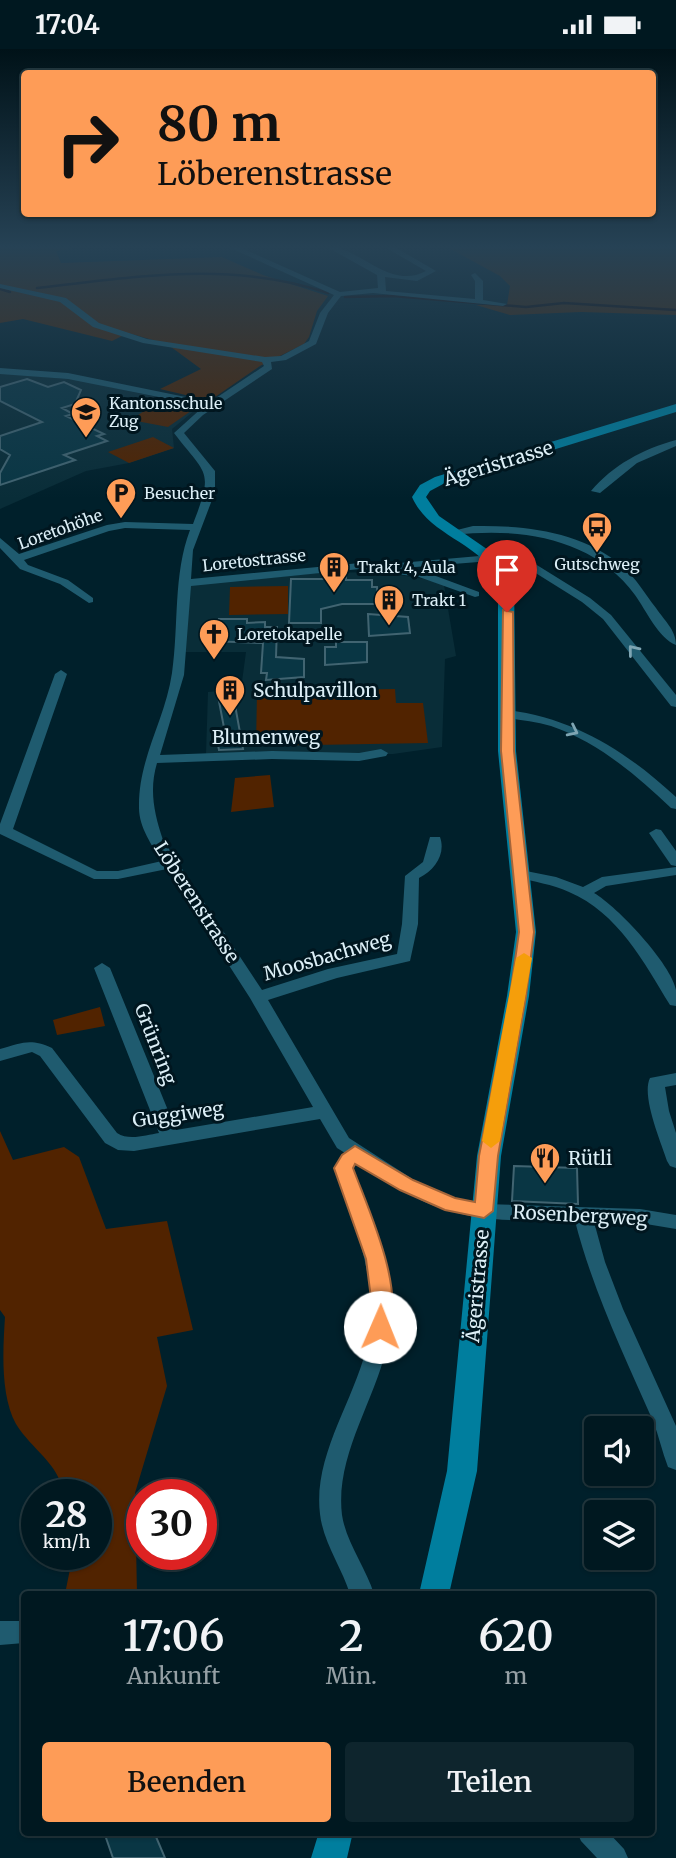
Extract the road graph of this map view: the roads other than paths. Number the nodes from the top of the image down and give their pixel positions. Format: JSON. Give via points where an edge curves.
{"nodes":[{"id":1,"x":113,"y":330,"type":"edge"},
{"id":2,"x":317,"y":330,"type":"edge"},
{"id":3,"x":268,"y":363,"type":"junction"},
{"id":4,"x":0,"y":371,"type":"edge"},
{"id":5,"x":211,"y":405,"type":"junction"},
{"id":6,"x":676,"y":408,"type":"edge"},
{"id":7,"x":676,"y":443,"type":"edge"},
{"id":8,"x":596,"y":491,"type":"dead end"},
{"id":9,"x":194,"y":527,"type":"junction"},
{"id":10,"x":454,"y":532,"type":"junction"},
{"id":11,"x":0,"y":541,"type":"edge"},
{"id":12,"x":16,"y":559,"type":"junction"},
{"id":13,"x":495,"y":561,"type":"junction"},
{"id":14,"x":369,"y":566,"type":"junction"},
{"id":15,"x":184,"y":583,"type":"junction"},
{"id":16,"x":475,"y":594,"type":"dead end"},
{"id":17,"x":89,"y":600,"type":"dead end"},
{"id":18,"x":676,"y":641,"type":"edge"},
{"id":19,"x":61,"y":674,"type":"dead end"},
{"id":20,"x":676,"y":703,"type":"edge"},
{"id":21,"x":508,"y":714,"type":"junction"},
{"id":22,"x":381,"y":753,"type":"dead end"},
{"id":23,"x":151,"y":759,"type":"junction"},
{"id":24,"x":676,"y":805,"type":"edge"},
{"id":25,"x":2,"y":829,"type":"edge"},
{"id":26,"x":656,"y":833,"type":"dead end"},
{"id":27,"x":435,"y":840,"type":"dead end"},
{"id":28,"x":676,"y":862,"type":"edge"},
{"id":29,"x":170,"y":864,"type":"junction"},
{"id":30,"x":676,"y":871,"type":"edge"},
{"id":31,"x":521,"y":874,"type":"junction"},
{"id":32,"x":583,"y":894,"type":"junction"},
{"id":33,"x":102,"y":968,"type":"dead end"},
{"id":34,"x":671,"y":984,"type":"edge"},
{"id":35,"x":258,"y":997,"type":"junction"},
{"id":36,"x":676,"y":1001,"type":"edge"},
{"id":37,"x":0,"y":1055,"type":"edge"},
{"id":38,"x":676,"y":1079,"type":"edge"},
{"id":39,"x":324,"y":1112,"type":"junction"},
{"id":40,"x":169,"y":1136,"type":"junction"},
{"id":41,"x":355,"y":1153,"type":"junction"},
{"id":42,"x":676,"y":1161,"type":"edge"},
{"id":43,"x":484,"y":1211,"type":"junction"},
{"id":44,"x":583,"y":1215,"type":"junction"},
{"id":45,"x":676,"y":1222,"type":"edge"},
{"id":46,"x":676,"y":1460,"type":"edge"},
{"id":47,"x":361,"y":1591,"type":"edge"},
{"id":48,"x":435,"y":1591,"type":"edge"},
{"id":49,"x":21,"y":1632,"type":"edge"},
{"id":50,"x":0,"y":1633,"type":"edge"},
{"id":51,"x":594,"y":1836,"type":"edge"},
{"id":52,"x":615,"y":1858,"type":"edge"}],
"edges":[{"from":1,"to":3,"type":"street","via":[[146,341]]},
{"from":2,"to":3,"type":"street","via":[[313,342]]},
{"from":3,"to":5,"type":"street"},
{"from":4,"to":5,"type":"street","via":[[68,376]]},
{"from":5,"to":9,"type":"street","name":"Löberenstrasse","via":[[179,433],[212,475],[209,503]]},
{"from":6,"to":10,"type":"main road","name":"Ägeristrasse","via":[[430,484],[419,496],[422,507]]},
{"from":7,"to":8,"type":"street","via":[[632,460]]},
{"from":9,"to":12,"type":"street","name":"Loretohöhe","via":[[107,528]]},
{"from":9,"to":15,"type":"street","name":"Löberenstrasse"},
{"from":10,"to":13,"type":"main road","name":"Ägeristrasse"},
{"from":10,"to":18,"type":"street","via":[[503,528],[597,554],[629,580]]},
{"from":11,"to":12,"type":"street"},
{"from":12,"to":17,"type":"street","name":"Loretohöhe"},
{"from":13,"to":14,"type":"street","name":"Loretostrasse"},
{"from":20,"to":13,"type":"street","name":"Loretostrasse","one_way":true,"via":[[607,617],[586,600],[528,564]]},
{"from":13,"to":21,"type":"main road","name":"Ägeristrasse","via":[[506,579]]},
{"from":14,"to":15,"type":"street","name":"Loretostrasse"},
{"from":14,"to":16,"type":"street","name":"Loretostrasse","via":[[421,574]]},
{"from":15,"to":23,"type":"street","name":"Löberenstrasse","via":[[178,675]]},
{"from":19,"to":25,"type":"street"},
{"from":21,"to":24,"type":"street","one_way":true,"via":[[540,717],[598,743],[638,768]]},
{"from":21,"to":31,"type":"main road","name":"Ägeristrasse","via":[[510,789]]},
{"from":22,"to":23,"type":"street","name":"Blumenweg"},
{"from":23,"to":29,"type":"street","name":"Löberenstrasse","via":[[144,792],[146,812]]},
{"from":25,"to":29,"type":"street","via":[[94,875]]},
{"from":26,"to":28,"type":"street"},
{"from":27,"to":35,"type":"street","name":"Moosbachweg","via":[[434,859],[426,870],[412,876],[404,957]]},
{"from":29,"to":35,"type":"street","name":"Löberenstrasse"},
{"from":30,"to":32,"type":"street","via":[[603,882]]},
{"from":31,"to":32,"type":"street"},
{"from":31,"to":43,"type":"main road","name":"Ägeristrasse","via":[[525,955],[489,1156]]},
{"from":32,"to":34,"type":"street","via":[[622,919]]},
{"from":33,"to":40,"type":"street","name":"Grünring"},
{"from":34,"to":36,"type":"street"},
{"from":35,"to":39,"type":"street","name":"Löberenstrasse"},
{"from":37,"to":40,"type":"street","name":"Guggiweg","via":[[33,1046],[46,1052],[118,1143]]},
{"from":38,"to":42,"type":"street","via":[[656,1082]]},
{"from":39,"to":40,"type":"street","name":"Guggiweg"},
{"from":39,"to":41,"type":"street","name":"Löberenstrasse","via":[[343,1143]]},
{"from":41,"to":43,"type":"street","name":"Löberenstrasse","via":[[407,1185],[452,1205]]},
{"from":41,"to":47,"type":"street","via":[[344,1168],[376,1259],[382,1306],[377,1348],[335,1466],[331,1515]]},
{"from":43,"to":44,"type":"street","name":"Rosenbergweg"},
{"from":43,"to":48,"type":"main road","name":"Ägeristrasse","via":[[462,1471]]},
{"from":44,"to":45,"type":"street","name":"Rosenbergweg"},
{"from":44,"to":46,"type":"street","via":[[595,1262]]},
{"from":49,"to":50,"type":"street"},
{"from":51,"to":52,"type":"street"}]}
